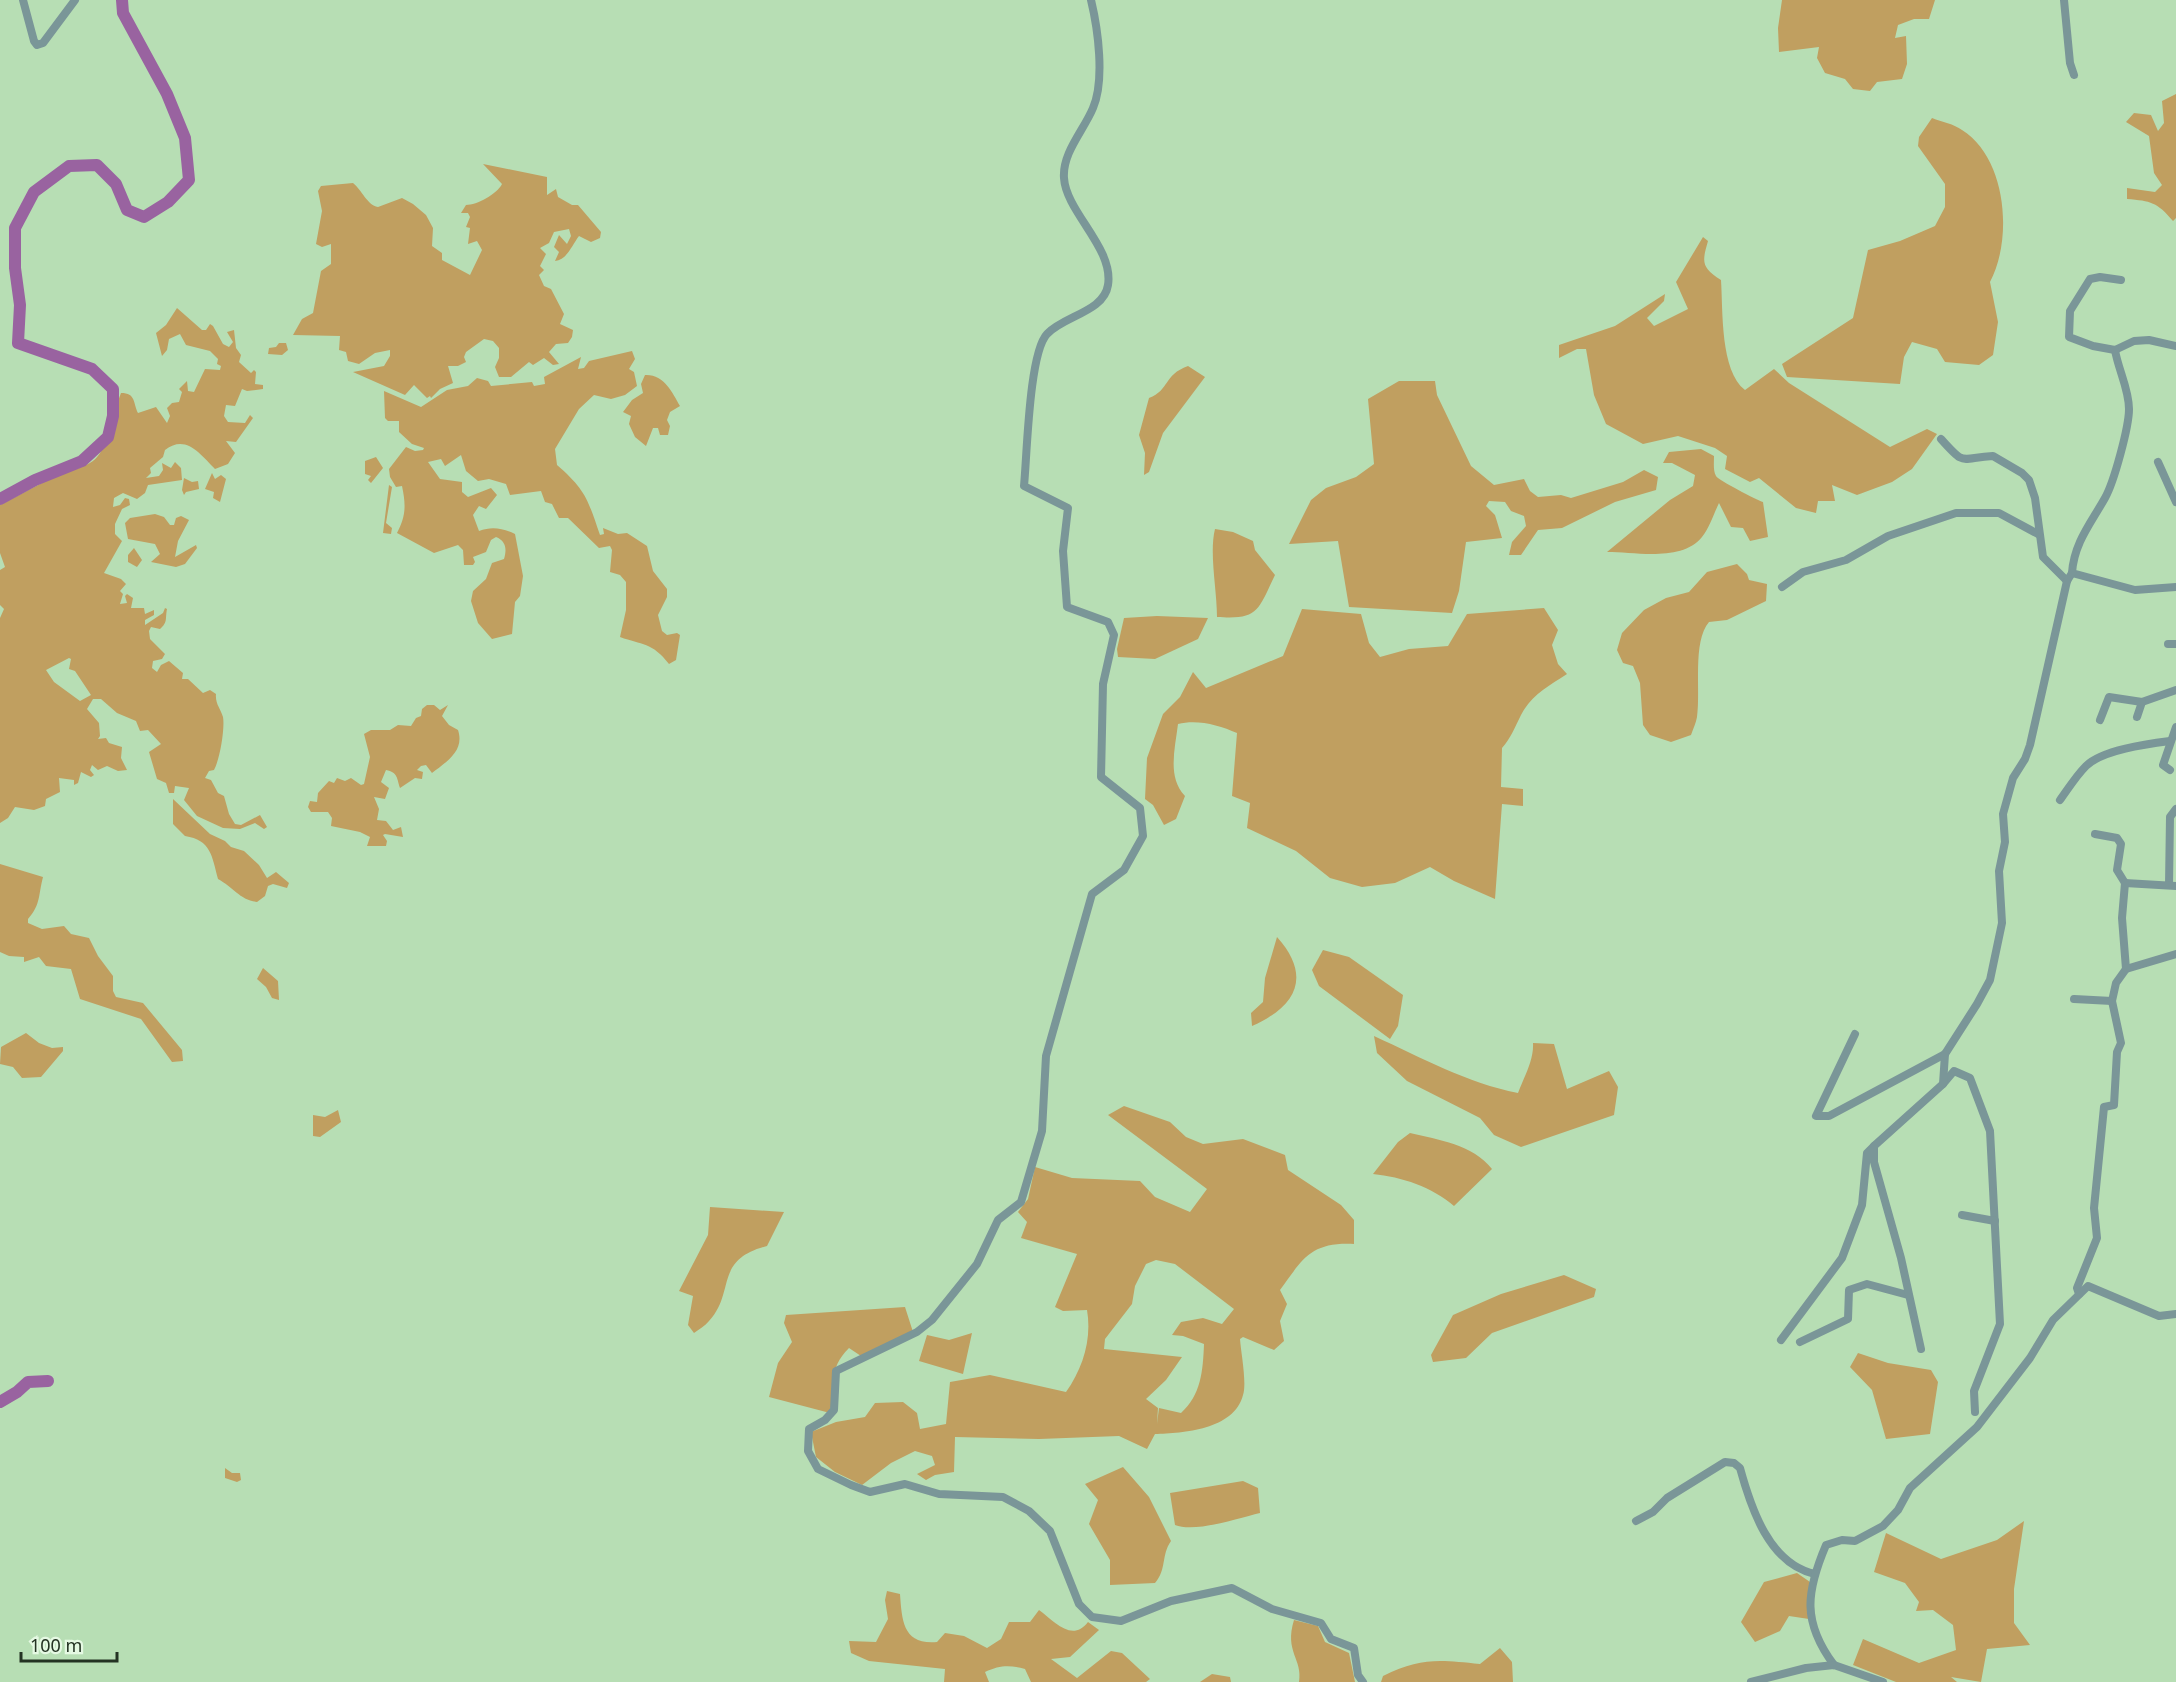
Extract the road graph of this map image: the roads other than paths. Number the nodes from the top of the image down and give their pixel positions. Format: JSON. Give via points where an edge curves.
{"nodes":[{"id":1,"x":23,"y":0,"type":"edge"},
{"id":2,"x":75,"y":0,"type":"edge"},
{"id":3,"x":1091,"y":0,"type":"edge"},
{"id":4,"x":2064,"y":0,"type":"edge"},
{"id":5,"x":2074,"y":75,"type":"dead end"},
{"id":6,"x":2121,"y":280,"type":"dead end"},
{"id":7,"x":2176,"y":346,"type":"edge"},
{"id":8,"x":2115,"y":350,"type":"junction"},
{"id":9,"x":1941,"y":439,"type":"dead end"},
{"id":10,"x":2158,"y":462,"type":"dead end"},
{"id":11,"x":2176,"y":502,"type":"edge"},
{"id":12,"x":2038,"y":534,"type":"junction"},
{"id":13,"x":2072,"y":573,"type":"junction"},
{"id":14,"x":2067,"y":581,"type":"junction"},
{"id":15,"x":1782,"y":587,"type":"dead end"},
{"id":16,"x":2176,"y":587,"type":"edge"},
{"id":17,"x":2176,"y":690,"type":"edge"},
{"id":18,"x":2142,"y":702,"type":"junction"},
{"id":19,"x":2137,"y":717,"type":"dead end"},
{"id":20,"x":2100,"y":720,"type":"dead end"},
{"id":21,"x":2176,"y":727,"type":"edge"},
{"id":22,"x":2170,"y":741,"type":"junction"},
{"id":23,"x":2170,"y":770,"type":"dead end"},
{"id":24,"x":2060,"y":800,"type":"dead end"},
{"id":25,"x":2176,"y":809,"type":"edge"},
{"id":26,"x":2096,"y":834,"type":"dead end"},
{"id":27,"x":2125,"y":883,"type":"junction"},
{"id":28,"x":2172,"y":886,"type":"edge"},
{"id":29,"x":2176,"y":954,"type":"edge"},
{"id":30,"x":2126,"y":969,"type":"junction"},
{"id":31,"x":2074,"y":999,"type":"dead end"},
{"id":32,"x":2112,"y":1001,"type":"junction"},
{"id":33,"x":1855,"y":1034,"type":"dead end"},
{"id":34,"x":1944,"y":1054,"type":"junction"},
{"id":35,"x":1943,"y":1084,"type":"junction"},
{"id":36,"x":1874,"y":1146,"type":"junction"},
{"id":37,"x":1962,"y":1215,"type":"dead end"},
{"id":38,"x":1995,"y":1221,"type":"junction"},
{"id":39,"x":2079,"y":1294,"type":"junction"},
{"id":40,"x":1908,"y":1295,"type":"junction"},
{"id":41,"x":2176,"y":1314,"type":"edge"},
{"id":42,"x":1781,"y":1340,"type":"dead end"},
{"id":43,"x":1800,"y":1342,"type":"dead end"},
{"id":44,"x":1921,"y":1349,"type":"dead end"},
{"id":45,"x":1975,"y":1412,"type":"dead end"},
{"id":46,"x":1636,"y":1521,"type":"dead end"},
{"id":47,"x":1815,"y":1574,"type":"junction"},
{"id":48,"x":1834,"y":1665,"type":"junction"},
{"id":49,"x":1363,"y":1682,"type":"edge"},
{"id":50,"x":1751,"y":1682,"type":"edge"},
{"id":51,"x":1883,"y":1682,"type":"edge"}],
"edges":[{"from":1,"to":2,"type":"street","via":[[38,45]]},
{"from":3,"to":49,"type":"street","via":[[1100,83],[1094,106],[1064,164],[1064,180],[1108,266],[1108,286],[1103,299],[1047,334],[1036,356],[1024,486],[1068,508],[1063,551],[1067,607],[1108,622],[1114,635],[1103,684],[1101,777],[1140,808],[1143,836],[1124,870],[1092,894],[1046,1056],[1042,1131],[1021,1202],[998,1220],[977,1264],[932,1320],[917,1332],[837,1371],[834,1410],[809,1429],[808,1451],[818,1469],[870,1492],[905,1484],[939,1494],[1003,1497],[1029,1511],[1050,1531],[1079,1604],[1092,1617],[1121,1621],[1171,1602],[1232,1588],[1272,1609],[1321,1623],[1331,1639],[1354,1648],[1358,1675]]},
{"from":4,"to":5,"type":"street"},
{"from":6,"to":8,"type":"street","via":[[2090,279],[2070,311],[2068,333],[2072,339]]},
{"from":7,"to":8,"type":"street","via":[[2149,340],[2134,341]]},
{"from":8,"to":13,"type":"street","via":[[2129,410],[2105,498],[2073,555]]},
{"from":9,"to":12,"type":"street","via":[[1963,460],[1993,456],[2026,476],[2035,498]]},
{"from":10,"to":11,"type":"street"},
{"from":12,"to":14,"type":"street","via":[[2043,557]]},
{"from":12,"to":15,"type":"street","via":[[1999,513],[1956,513],[1888,536],[1846,560],[1803,572]]},
{"from":13,"to":14,"type":"street"},
{"from":13,"to":16,"type":"street","via":[[2134,590]]},
{"from":14,"to":34,"type":"street","via":[[2030,745],[2013,778],[2003,814],[2005,842],[1999,871],[2002,923],[1990,980]]},
{"from":17,"to":18,"type":"street"},
{"from":18,"to":19,"type":"street"},
{"from":18,"to":20,"type":"street","via":[[2109,698]]},
{"from":21,"to":22,"type":"street"},
{"from":22,"to":23,"type":"street","via":[[2163,765]]},
{"from":22,"to":24,"type":"street","via":[[2102,757],[2087,765]]},
{"from":25,"to":28,"type":"street","via":[[2170,818]]},
{"from":26,"to":27,"type":"street","via":[[2117,838],[2121,844],[2117,870]]},
{"from":27,"to":28,"type":"street"},
{"from":27,"to":30,"type":"street","via":[[2122,918]]},
{"from":29,"to":30,"type":"street"},
{"from":30,"to":32,"type":"street","via":[[2116,983]]},
{"from":31,"to":32,"type":"street"},
{"from":32,"to":39,"type":"street","via":[[2121,1043],[2114,1105],[2104,1107],[2094,1208],[2097,1238],[2077,1288]]},
{"from":33,"to":34,"type":"street","via":[[1816,1116],[1829,1116]]},
{"from":34,"to":35,"type":"street"},
{"from":35,"to":36,"type":"street"},
{"from":35,"to":38,"type":"street","via":[[1954,1071],[1970,1078],[1990,1131]]},
{"from":36,"to":40,"type":"street","via":[[1874,1162]]},
{"from":36,"to":42,"type":"street","via":[[1867,1153],[1862,1205],[1842,1258]]},
{"from":37,"to":38,"type":"street"},
{"from":38,"to":45,"type":"street","via":[[2000,1324],[1974,1390]]},
{"from":39,"to":41,"type":"street","via":[[2088,1286],[2159,1316]]},
{"from":39,"to":47,"type":"street","via":[[2053,1320],[2030,1358],[1977,1427],[1910,1488],[1883,1526],[1855,1541],[1826,1545]]},
{"from":40,"to":43,"type":"street","via":[[1867,1284],[1849,1290],[1848,1319]]},
{"from":40,"to":44,"type":"street"},
{"from":46,"to":47,"type":"street","via":[[1725,1462],[1734,1463],[1740,1468],[1766,1536],[1802,1571]]},
{"from":47,"to":48,"type":"street","via":[[1810,1614],[1816,1637]]},
{"from":48,"to":50,"type":"street"},
{"from":48,"to":51,"type":"street"}]}
